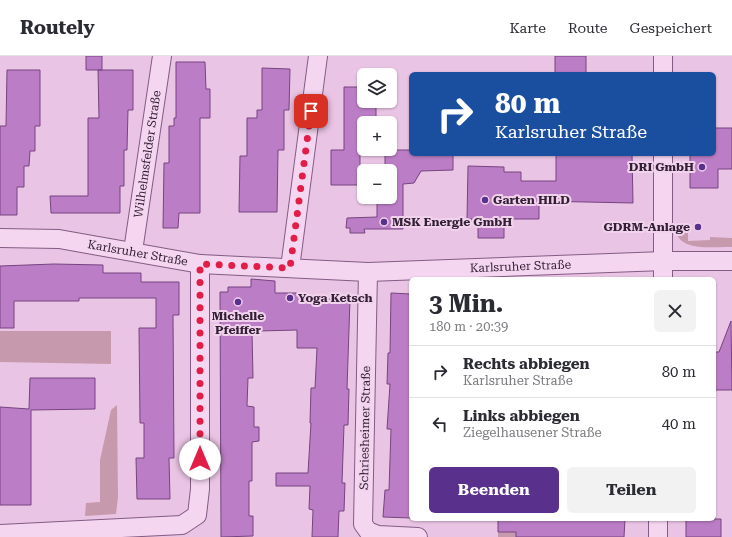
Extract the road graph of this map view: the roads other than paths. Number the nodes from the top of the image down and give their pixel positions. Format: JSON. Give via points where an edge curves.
{"nodes":[{"id":1,"x":162,"y":56,"type":"edge"},
{"id":2,"x":318,"y":56,"type":"edge"},
{"id":3,"x":663,"y":56,"type":"edge"},
{"id":4,"x":663,"y":72,"type":"edge"},
{"id":5,"x":663,"y":156,"type":"edge"},
{"id":6,"x":0,"y":238,"type":"edge"},
{"id":7,"x":133,"y":251,"type":"junction"},
{"id":8,"x":664,"y":261,"type":"junction"},
{"id":9,"x":732,"y":261,"type":"edge"},
{"id":10,"x":200,"y":264,"type":"junction"},
{"id":11,"x":290,"y":268,"type":"junction"},
{"id":12,"x":368,"y":272,"type":"junction"},
{"id":13,"x":663,"y":277,"type":"edge"},
{"id":14,"x":658,"y":521,"type":"edge"},
{"id":15,"x":0,"y":534,"type":"edge"},
{"id":16,"x":418,"y":537,"type":"edge"},
{"id":17,"x":658,"y":537,"type":"edge"}],
"edges":[{"from":1,"to":7,"type":"street","name":"Wilhelmsfelder Straße"},
{"from":2,"to":11,"type":"street"},
{"from":3,"to":4,"type":"street"},
{"from":5,"to":8,"type":"street"},
{"from":6,"to":7,"type":"street","name":"Karlsruher Straße","via":[[59,239]]},
{"from":7,"to":10,"type":"street","name":"Karlsruher Straße"},
{"from":8,"to":9,"type":"street","name":"Karlsruher Straße"},
{"from":8,"to":12,"type":"street","name":"Karlsruher Straße"},
{"from":8,"to":13,"type":"street"},
{"from":10,"to":11,"type":"street","name":"Karlsruher Straße"},
{"from":10,"to":15,"type":"street","via":[[200,489],[197,515],[182,526]]},
{"from":11,"to":12,"type":"street","name":"Karlsruher Straße"},
{"from":12,"to":16,"type":"street","name":"Schriesheimer Straße","via":[[363,524],[368,531],[378,535]]},
{"from":14,"to":17,"type":"street"}]}
